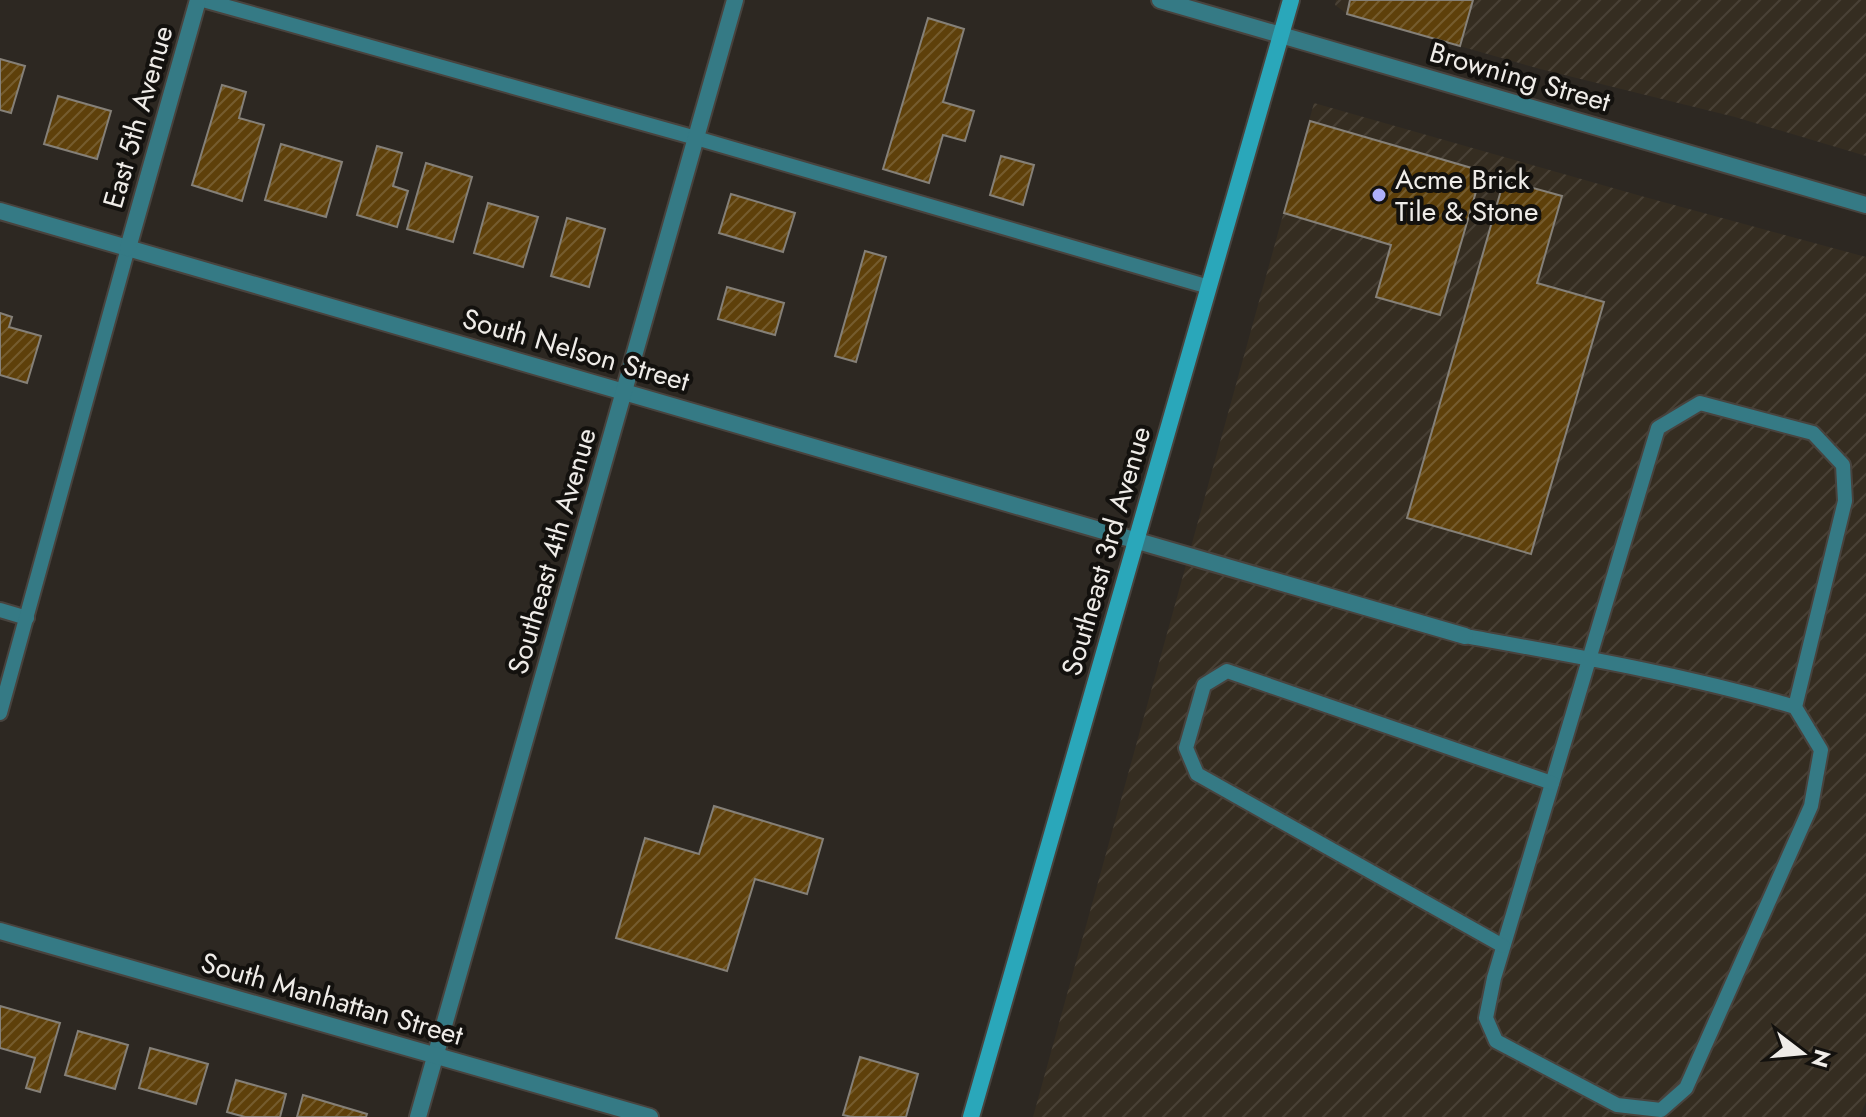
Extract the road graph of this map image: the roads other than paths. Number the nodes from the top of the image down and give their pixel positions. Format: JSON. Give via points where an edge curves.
{"nodes":[{"id":1,"x":200,"y":0,"type":"edge"},
{"id":2,"x":735,"y":0,"type":"edge"},
{"id":3,"x":1160,"y":0,"type":"edge"},
{"id":4,"x":1291,"y":0,"type":"edge"},
{"id":5,"x":1281,"y":34,"type":"junction"},
{"id":6,"x":696,"y":138,"type":"junction"},
{"id":7,"x":1866,"y":205,"type":"edge"},
{"id":8,"x":0,"y":211,"type":"edge"},
{"id":9,"x":128,"y":248,"type":"junction"},
{"id":10,"x":1209,"y":287,"type":"junction"},
{"id":11,"x":624,"y":391,"type":"junction"},
{"id":12,"x":1136,"y":541,"type":"junction"},
{"id":13,"x":0,"y":610,"type":"edge"},
{"id":14,"x":27,"y":618,"type":"junction"},
{"id":15,"x":1465,"y":636,"type":"joint"},
{"id":16,"x":1589,"y":658,"type":"junction"},
{"id":17,"x":1795,"y":707,"type":"junction"},
{"id":18,"x":0,"y":713,"type":"edge"},
{"id":19,"x":1552,"y":783,"type":"junction"},
{"id":20,"x":0,"y":931,"type":"edge"},
{"id":21,"x":1503,"y":946,"type":"junction"},
{"id":22,"x":436,"y":1055,"type":"junction"},
{"id":23,"x":418,"y":1117,"type":"edge"},
{"id":24,"x":650,"y":1117,"type":"edge"},
{"id":25,"x":971,"y":1117,"type":"edge"}],
"edges":[{"from":1,"to":6,"type":"lane"},
{"from":1,"to":9,"type":"street","name":"East 5th Avenue"},
{"from":2,"to":6,"type":"street","name":"Southeast 4th Avenue"},
{"from":3,"to":5,"type":"street","name":"Browning Street"},
{"from":4,"to":5,"type":"main road","name":"Southeast 3rd Avenue"},
{"from":5,"to":7,"type":"street","name":"Browning Street"},
{"from":5,"to":10,"type":"main road","name":"Southeast 3rd Avenue"},
{"from":6,"to":10,"type":"lane"},
{"from":6,"to":11,"type":"street","name":"Southeast 4th Avenue"},
{"from":8,"to":9,"type":"street","name":"South Nelson Street"},
{"from":9,"to":11,"type":"street","name":"South Nelson Street"},
{"from":9,"to":14,"type":"lane"},
{"from":10,"to":12,"type":"main road","name":"Southeast 3rd Avenue"},
{"from":11,"to":12,"type":"street","name":"South Nelson Street"},
{"from":11,"to":22,"type":"street","name":"Southeast 4th Avenue"},
{"from":12,"to":15,"type":"street","name":"South Nelson Street"},
{"from":12,"to":25,"type":"main road","name":"Southeast 3rd Avenue"},
{"from":13,"to":14,"type":"lane"},
{"from":14,"to":18,"type":"lane"},
{"from":15,"to":16,"type":"lane"},
{"from":16,"to":17,"type":"lane"},
{"from":16,"to":17,"type":"lane","via":[[1658,428],[1700,403],[1813,433],[1843,465],[1845,501]]},
{"from":16,"to":19,"type":"lane"},
{"from":17,"to":21,"type":"lane","via":[[1821,750],[1811,806],[1686,1088],[1661,1110],[1617,1105],[1496,1041],[1486,1018]]},
{"from":19,"to":21,"type":"lane"},
{"from":19,"to":21,"type":"lane","via":[[1227,671],[1204,685],[1186,748],[1197,774]]},
{"from":20,"to":22,"type":"street","name":"South Manhattan Street"},
{"from":22,"to":23,"type":"street","name":"Southeast 4th Avenue"},
{"from":22,"to":24,"type":"street","name":"South Manhattan Street"}]}
